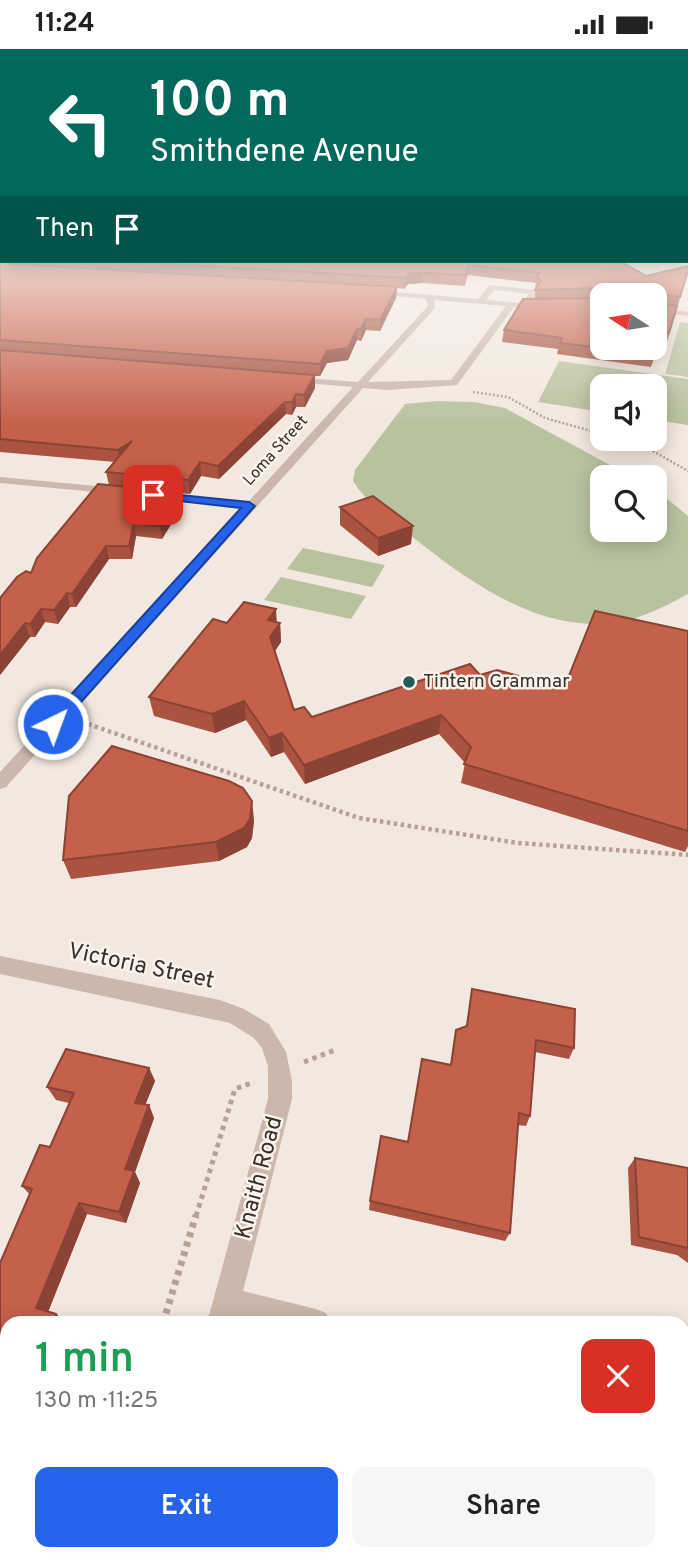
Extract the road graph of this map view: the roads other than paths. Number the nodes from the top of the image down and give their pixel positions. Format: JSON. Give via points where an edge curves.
{"nodes":[{"id":1,"x":362,"y":291,"type":"edge"},
{"id":2,"x":430,"y":299,"type":"junction"},
{"id":3,"x":481,"y":301,"type":"junction"},
{"id":4,"x":511,"y":305,"type":"junction"},
{"id":5,"x":523,"y":306,"type":"junction"},
{"id":6,"x":551,"y":308,"type":"edge"},
{"id":7,"x":667,"y":311,"type":"edge"},
{"id":8,"x":688,"y":314,"type":"edge"},
{"id":9,"x":275,"y":378,"type":"edge"},
{"id":10,"x":360,"y":385,"type":"junction"},
{"id":11,"x":0,"y":480,"type":"edge"},
{"id":12,"x":135,"y":493,"type":"edge"},
{"id":13,"x":149,"y":494,"type":"edge"},
{"id":14,"x":249,"y":506,"type":"junction"},
{"id":15,"x":0,"y":783,"type":"edge"},
{"id":16,"x":0,"y":965,"type":"edge"},
{"id":17,"x":266,"y":1034,"type":"joint"},
{"id":18,"x":224,"y":1312,"type":"edge"},
{"id":19,"x":257,"y":1316,"type":"edge"}],
"edges":[{"from":1,"to":2,"type":"street"},
{"from":2,"to":3,"type":"street"},
{"from":2,"to":10,"type":"street","name":"Loma Street","via":[[432,306]]},
{"from":3,"to":4,"type":"street"},
{"from":3,"to":5,"type":"street","via":[[492,287],[534,292]]},
{"from":4,"to":5,"type":"street"},
{"from":4,"to":10,"type":"street","via":[[454,383]]},
{"from":5,"to":6,"type":"street"},
{"from":7,"to":8,"type":"street"},
{"from":9,"to":10,"type":"street"},
{"from":10,"to":14,"type":"street","name":"Loma Street"},
{"from":11,"to":12,"type":"street"},
{"from":13,"to":14,"type":"street"},
{"from":14,"to":15,"type":"street","name":"Loma Street"},
{"from":16,"to":17,"type":"street","name":"Victoria Street","via":[[220,1010],[247,1020]]},
{"from":17,"to":18,"type":"street","name":"Knaith Road","via":[[281,1071],[280,1099]]},
{"from":18,"to":19,"type":"street"}]}
